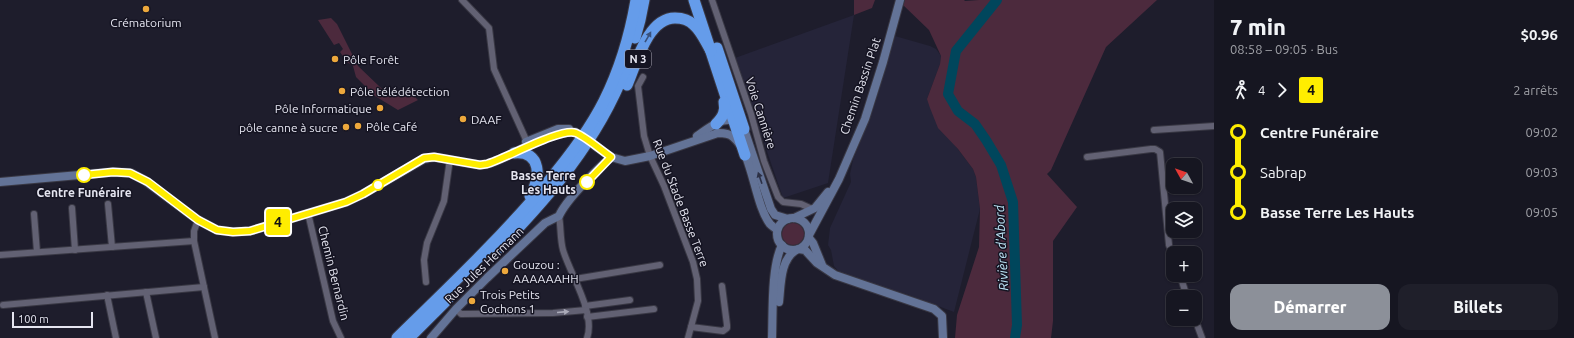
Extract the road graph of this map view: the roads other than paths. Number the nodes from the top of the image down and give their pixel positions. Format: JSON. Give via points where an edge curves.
{"nodes":[{"id":1,"x":462,"y":0,"type":"edge"},
{"id":2,"x":636,"y":0,"type":"edge"},
{"id":3,"x":644,"y":0,"type":"edge"},
{"id":4,"x":694,"y":0,"type":"edge"},
{"id":5,"x":701,"y":0,"type":"edge"},
{"id":6,"x":712,"y":0,"type":"edge"},
{"id":7,"x":900,"y":0,"type":"edge"},
{"id":8,"x":711,"y":52,"type":"junction"},
{"id":9,"x":643,"y":77,"type":"dead end"},
{"id":10,"x":720,"y":82,"type":"junction"},
{"id":11,"x":733,"y":121,"type":"junction"},
{"id":12,"x":1214,"y":126,"type":"edge"},
{"id":13,"x":717,"y":128,"type":"junction"},
{"id":14,"x":744,"y":129,"type":"junction"},
{"id":15,"x":1154,"y":130,"type":"dead end"},
{"id":16,"x":528,"y":144,"type":"junction"},
{"id":17,"x":595,"y":146,"type":"dead end"},
{"id":18,"x":514,"y":153,"type":"junction"},
{"id":19,"x":579,"y":155,"type":"junction"},
{"id":20,"x":744,"y":155,"type":"junction"},
{"id":21,"x":650,"y":156,"type":"junction"},
{"id":22,"x":611,"y":157,"type":"junction"},
{"id":23,"x":1087,"y":157,"type":"dead end"},
{"id":24,"x":450,"y":159,"type":"junction"},
{"id":25,"x":494,"y":162,"type":"junction"},
{"id":26,"x":469,"y":163,"type":"junction"},
{"id":27,"x":537,"y":166,"type":"junction"},
{"id":28,"x":839,"y":179,"type":"junction"},
{"id":29,"x":0,"y":182,"type":"edge"},
{"id":30,"x":108,"y":204,"type":"dead end"},
{"id":31,"x":72,"y":208,"type":"dead end"},
{"id":32,"x":812,"y":209,"type":"junction"},
{"id":33,"x":308,"y":213,"type":"junction"},
{"id":34,"x":34,"y":214,"type":"dead end"},
{"id":35,"x":559,"y":216,"type":"junction"},
{"id":36,"x":791,"y":218,"type":"junction"},
{"id":37,"x":198,"y":220,"type":"junction"},
{"id":38,"x":777,"y":230,"type":"junction"},
{"id":39,"x":809,"y":237,"type":"junction"},
{"id":40,"x":194,"y":241,"type":"junction"},
{"id":41,"x":782,"y":245,"type":"junction"},
{"id":42,"x":1169,"y":246,"type":"edge"},
{"id":43,"x":112,"y":248,"type":"junction"},
{"id":44,"x":798,"y":249,"type":"junction"},
{"id":45,"x":75,"y":250,"type":"junction"},
{"id":46,"x":37,"y":252,"type":"junction"},
{"id":47,"x":0,"y":255,"type":"edge"},
{"id":48,"x":660,"y":265,"type":"dead end"},
{"id":49,"x":824,"y":267,"type":"junction"},
{"id":50,"x":575,"y":280,"type":"junction"},
{"id":51,"x":426,"y":282,"type":"dead end"},
{"id":52,"x":722,"y":286,"type":"dead end"},
{"id":53,"x":204,"y":287,"type":"junction"},
{"id":54,"x":146,"y":292,"type":"junction"},
{"id":55,"x":442,"y":294,"type":"junction"},
{"id":56,"x":107,"y":295,"type":"junction"},
{"id":57,"x":630,"y":300,"type":"dead end"},
{"id":58,"x":3,"y":305,"type":"dead end"},
{"id":59,"x":585,"y":308,"type":"junction"},
{"id":60,"x":456,"y":309,"type":"junction"},
{"id":61,"x":654,"y":309,"type":"dead end"},
{"id":62,"x":587,"y":317,"type":"junction"},
{"id":63,"x":1198,"y":326,"type":"edge"},
{"id":64,"x":691,"y":327,"type":"junction"},
{"id":65,"x":116,"y":338,"type":"edge"},
{"id":66,"x":156,"y":338,"type":"edge"},
{"id":67,"x":215,"y":338,"type":"edge"},
{"id":68,"x":341,"y":338,"type":"edge"},
{"id":69,"x":397,"y":338,"type":"edge"},
{"id":70,"x":409,"y":338,"type":"edge"},
{"id":71,"x":431,"y":338,"type":"edge"},
{"id":72,"x":586,"y":338,"type":"edge"},
{"id":73,"x":688,"y":338,"type":"edge"},
{"id":74,"x":773,"y":338,"type":"edge"},
{"id":75,"x":943,"y":338,"type":"edge"},
{"id":76,"x":1202,"y":338,"type":"edge"}],
"edges":[{"from":1,"to":16,"type":"street","via":[[488,28],[494,69]]},
{"from":2,"to":55,"type":"highway","number":"N 3","via":[[620,64],[604,102],[593,119],[560,167],[521,214]]},
{"from":3,"to":19,"type":"highway","number":"N 3","via":[[619,87]]},
{"from":4,"to":8,"type":"highway"},
{"from":5,"to":14,"type":"highway"},
{"from":6,"to":32,"type":"street","name":"Voie Cannière","via":[[778,197],[783,202],[801,204]]},
{"from":7,"to":28,"type":"main road","name":"Chemin Bassin Plat","via":[[868,108]]},
{"from":8,"to":10,"type":"highway"},
{"from":19,"to":8,"type":"highway","number":"N 3","one_way":true,"via":[[616,103],[627,85],[647,38],[660,23],[672,18],[688,21],[699,31]]},
{"from":9,"to":21,"type":"street","name":"Rue du Stade Basse Terre","via":[[638,86],[639,98],[644,136]]},
{"from":10,"to":11,"type":"highway"},
{"from":10,"to":13,"type":"highway","via":[[725,112]]},
{"from":11,"to":13,"type":"main road","via":[[728,120]]},
{"from":11,"to":14,"type":"main road"},
{"from":11,"to":20,"type":"highway"},
{"from":12,"to":15,"type":"street"},
{"from":13,"to":20,"type":"main road","via":[[732,136]]},
{"from":13,"to":21,"type":"main road"},
{"from":36,"to":14,"type":"main road","one_way":true,"via":[[776,215],[771,209]]},
{"from":16,"to":18,"type":"main road"},
{"from":16,"to":25,"type":"main road"},
{"from":16,"to":26,"type":"main road"},
{"from":16,"to":27,"type":"street"},
{"from":17,"to":22,"type":"main road"},
{"from":18,"to":25,"type":"main road"},
{"from":18,"to":27,"type":"highway","via":[[527,154],[533,158]]},
{"from":19,"to":70,"type":"highway","number":"N 3","via":[[527,219]]},
{"from":20,"to":38,"type":"main road","via":[[764,211],[770,224]]},
{"from":21,"to":22,"type":"main road","via":[[625,161]]},
{"from":21,"to":64,"type":"street","name":"Rue du Stade Basse Terre","via":[[696,270],[698,301]]},
{"from":22,"to":35,"type":"main road","via":[[568,201]]},
{"from":23,"to":42,"type":"street","via":[[1151,149],[1160,152]]},
{"from":24,"to":26,"type":"main road"},
{"from":24,"to":33,"type":"main road","via":[[424,158],[363,194],[346,202]]},
{"from":24,"to":51,"type":"street","via":[[444,201],[427,243],[424,260]]},
{"from":25,"to":26,"type":"main road","via":[[480,165]]},
{"from":27,"to":55,"type":"highway","number":"N 3","via":[[536,184],[531,195]]},
{"from":28,"to":32,"type":"main road","name":"Chemin Bassin Plat"},
{"from":28,"to":39,"type":"main road","name":"Chemin Bassin Plat"},
{"from":29,"to":37,"type":"main road","via":[[113,172],[130,173],[148,182]]},
{"from":30,"to":43,"type":"street"},
{"from":31,"to":45,"type":"street"},
{"from":32,"to":36,"type":"main road","name":"Chemin Bassin Plat"},
{"from":33,"to":37,"type":"main road","via":[[250,231],[217,230]]},
{"from":33,"to":68,"type":"street","name":"Chemin Bernardin","via":[[331,312]]},
{"from":34,"to":46,"type":"street"},
{"from":35,"to":50,"type":"street","via":[[563,250]]},
{"from":35,"to":60,"type":"main road","name":"Rue Jules Hermann","via":[[545,223]]},
{"from":36,"to":38,"type":"main road","via":[[780,224]]},
{"from":36,"to":39,"type":"main road","via":[[805,224]]},
{"from":37,"to":40,"type":"street"},
{"from":38,"to":41,"type":"main road","via":[[777,237]]},
{"from":39,"to":44,"type":"main road","via":[[804,246]]},
{"from":39,"to":49,"type":"main road"},
{"from":40,"to":43,"type":"street"},
{"from":40,"to":53,"type":"street"},
{"from":41,"to":44,"type":"main road","via":[[788,249]]},
{"from":41,"to":74,"type":"main road","via":[[775,275]]},
{"from":43,"to":45,"type":"street"},
{"from":44,"to":49,"type":"main road","via":[[805,250]]},
{"from":44,"to":74,"type":"main road","via":[[790,254],[784,267]]},
{"from":45,"to":46,"type":"street"},
{"from":46,"to":47,"type":"street"},
{"from":48,"to":50,"type":"street"},
{"from":49,"to":75,"type":"main road","via":[[842,278],[934,309],[942,316]]},
{"from":50,"to":59,"type":"street"},
{"from":52,"to":64,"type":"street","via":[[727,328],[723,331]]},
{"from":53,"to":54,"type":"street"},
{"from":53,"to":67,"type":"street"},
{"from":54,"to":56,"type":"street"},
{"from":54,"to":66,"type":"street"},
{"from":55,"to":69,"type":"highway","number":"N 3"},
{"from":56,"to":58,"type":"street"},
{"from":56,"to":65,"type":"street"},
{"from":57,"to":59,"type":"street"},
{"from":60,"to":59,"type":"street","one_way":true,"via":[[462,314],[553,313]]},
{"from":59,"to":62,"type":"street"},
{"from":60,"to":71,"type":"main road","name":"Rue Jules Hermann"},
{"from":61,"to":62,"type":"street"},
{"from":62,"to":72,"type":"street"},
{"from":63,"to":76,"type":"street"},
{"from":64,"to":73,"type":"street","name":"Rue du Stade Basse Terre"}]}
